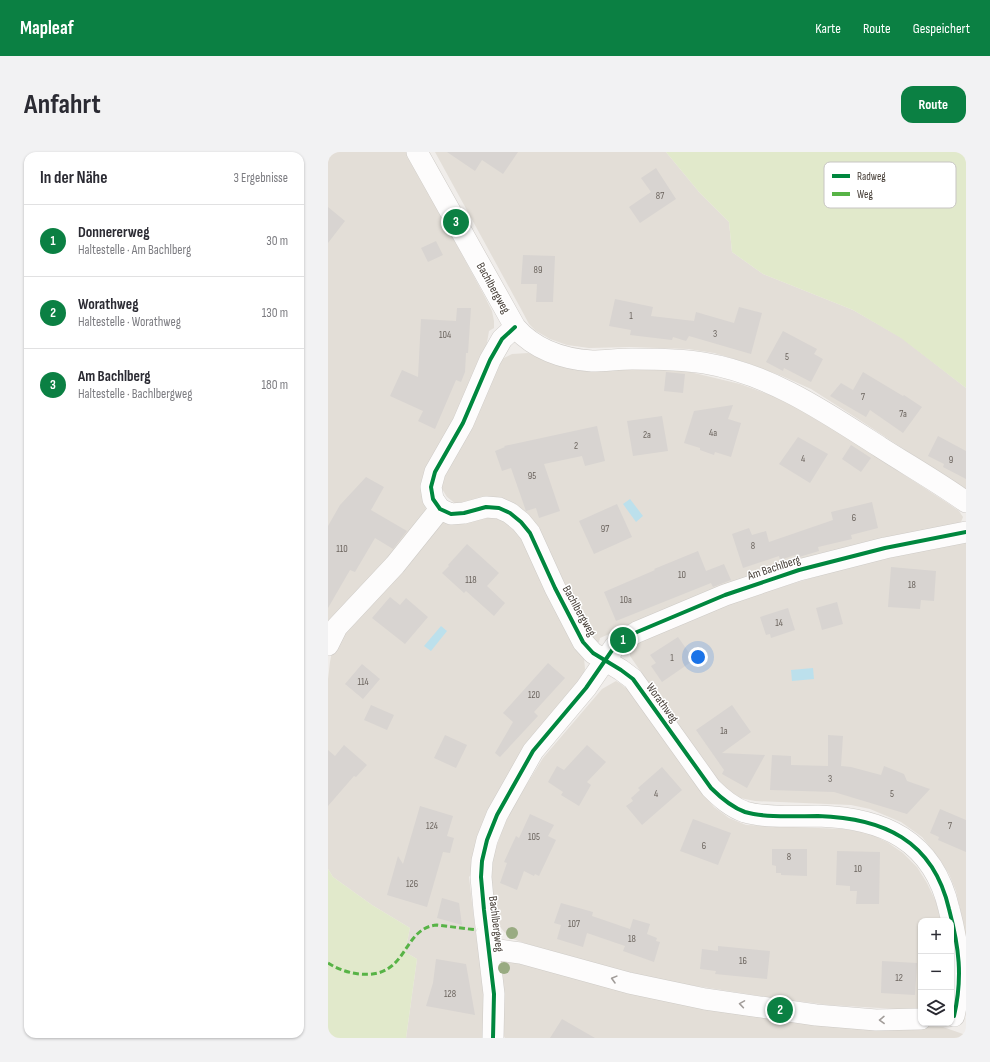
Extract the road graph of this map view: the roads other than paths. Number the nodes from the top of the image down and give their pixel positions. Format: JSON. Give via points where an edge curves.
{"nodes":[{"id":1,"x":417,"y":152,"type":"edge"},
{"id":2,"x":514,"y":327,"type":"junction"},
{"id":3,"x":966,"y":502,"type":"edge"},
{"id":4,"x":440,"y":509,"type":"junction"},
{"id":5,"x":966,"y":532,"type":"edge"},
{"id":6,"x":328,"y":645,"type":"edge"},
{"id":7,"x":604,"y":661,"type":"junction"},
{"id":8,"x":490,"y":950,"type":"junction"},
{"id":9,"x":918,"y":1019,"type":"edge"},
{"id":10,"x":957,"y":1019,"type":"edge"},
{"id":11,"x":493,"y":1038,"type":"edge"}],
"edges":[{"from":1,"to":2,"type":"street","name":"Bachlbergweg"},
{"from":2,"to":3,"type":"street","via":[[523,337],[541,348],[567,357],[593,361],[660,359],[704,363],[734,370],[780,387],[820,408]]},
{"from":2,"to":4,"type":"street","name":"Bachlbergweg","via":[[502,339],[490,360],[463,422],[435,472],[431,487],[433,499]]},
{"from":4,"to":6,"type":"street","via":[[395,565],[338,627]]},
{"from":4,"to":7,"type":"street","name":"Bachlbergweg","via":[[451,514],[486,507],[499,508],[521,522],[530,533],[583,642]]},
{"from":5,"to":7,"type":"street","name":"Am Bachlberg","via":[[885,548],[799,570],[725,595],[637,632],[615,646]]},
{"from":7,"to":8,"type":"street","name":"Bachlbergweg","via":[[586,688],[533,751],[493,823],[481,868]]},
{"from":7,"to":10,"type":"street","name":"Worathweg","via":[[633,679],[711,788],[730,805],[755,814],[863,820],[899,835],[915,847],[930,864],[941,885],[952,919],[960,970]]},
{"from":9,"to":8,"type":"street","one_way":true,"via":[[876,1020],[816,1015],[705,998],[636,985],[520,953]]},
{"from":8,"to":11,"type":"street","name":"Bachlbergweg","via":[[494,994]]}]}
